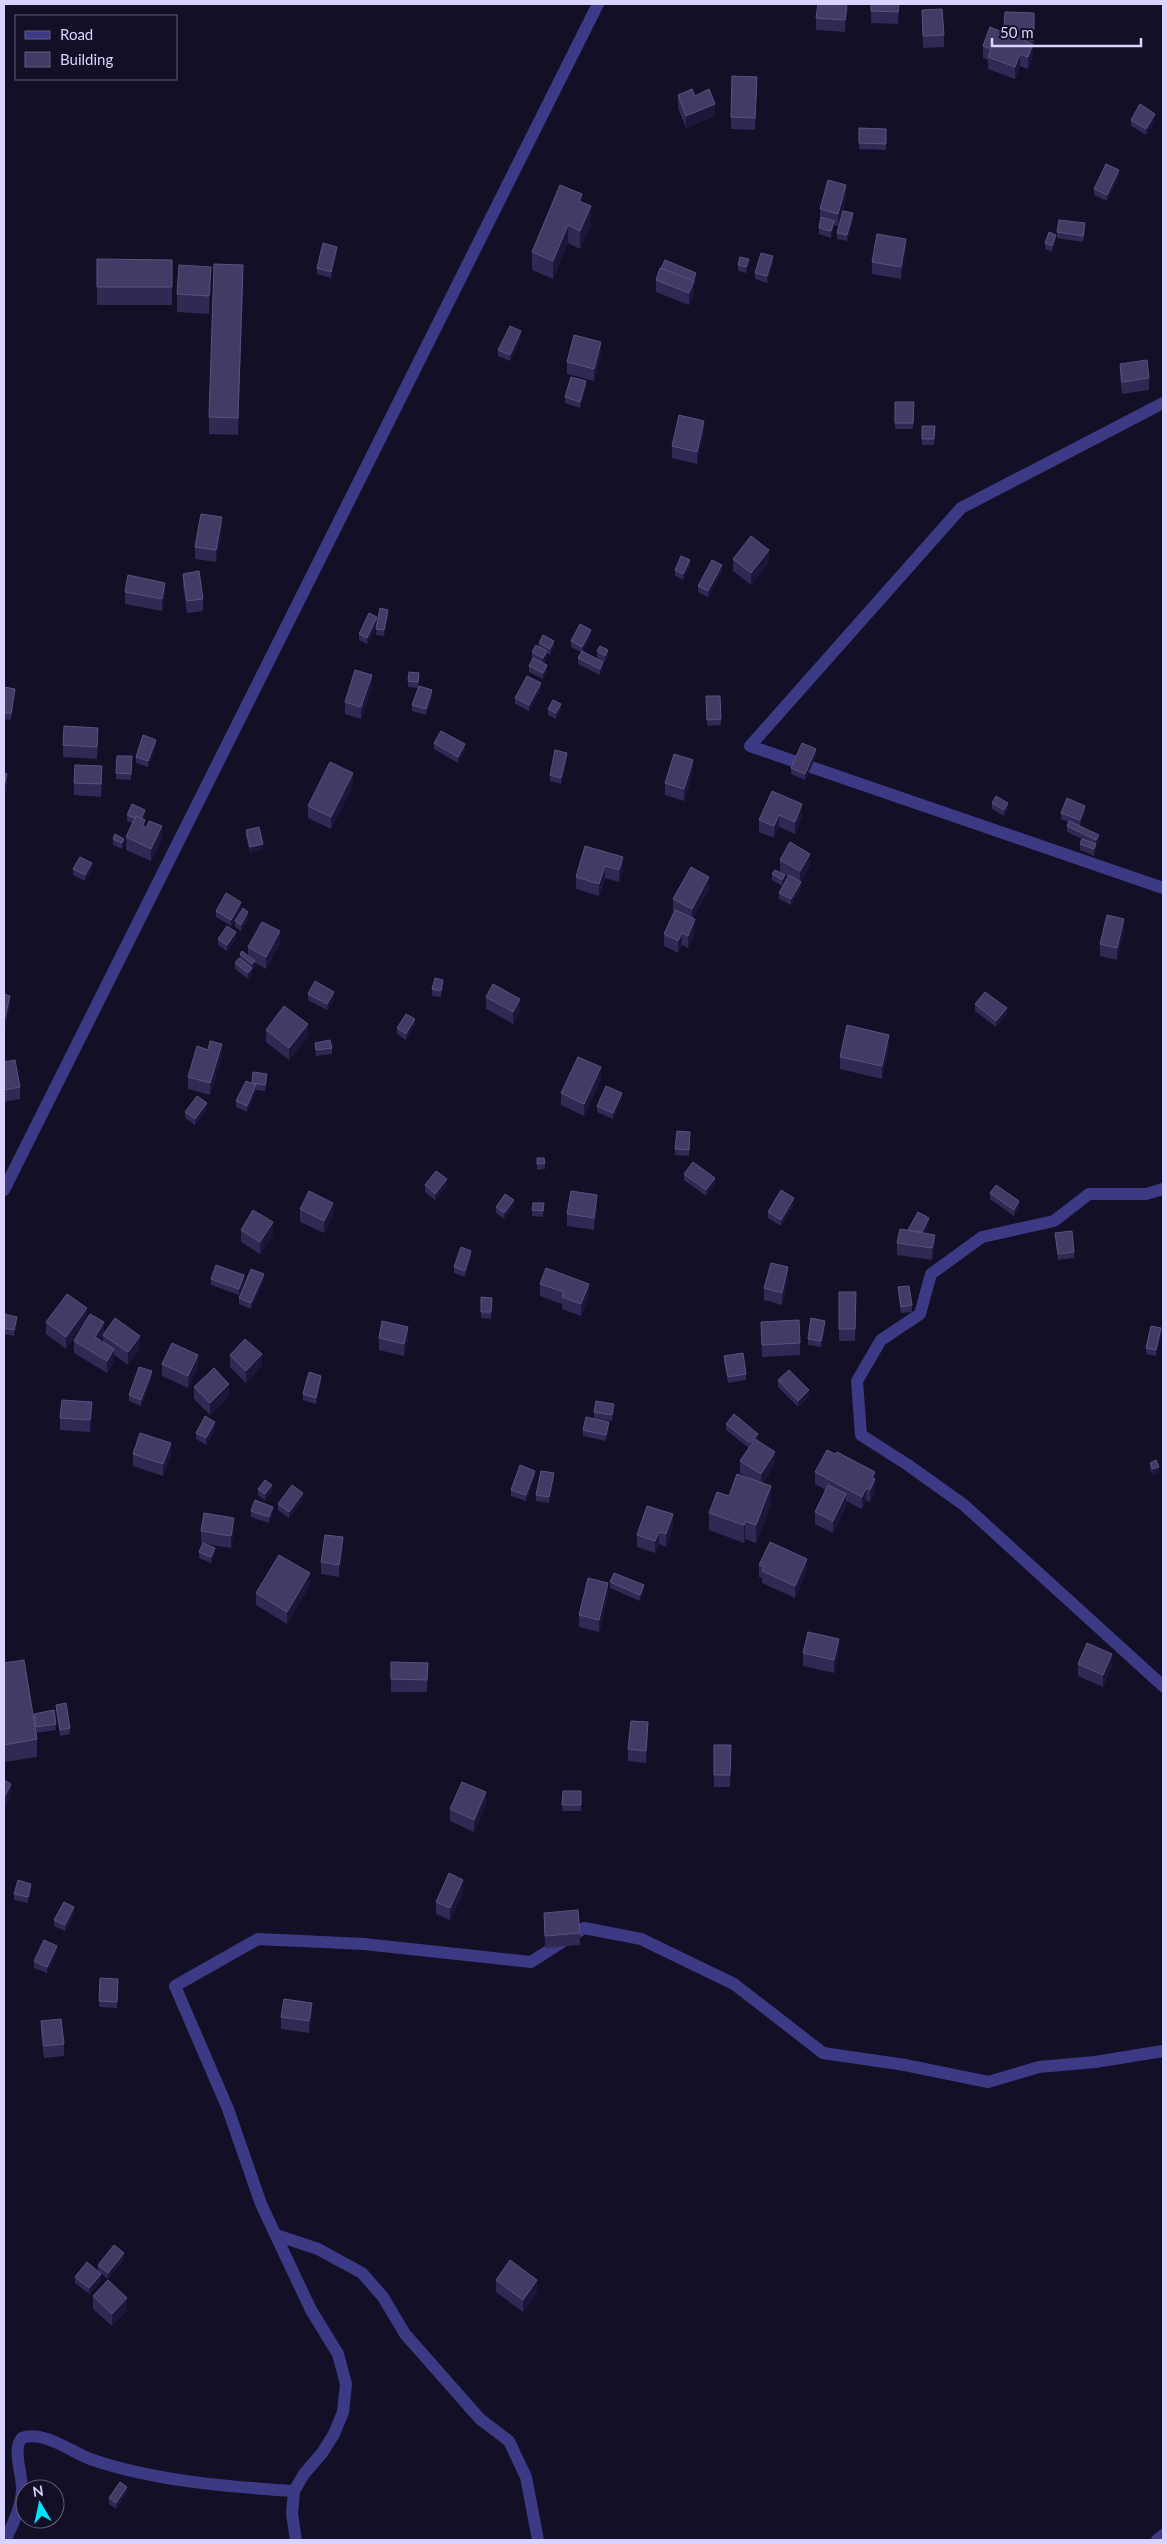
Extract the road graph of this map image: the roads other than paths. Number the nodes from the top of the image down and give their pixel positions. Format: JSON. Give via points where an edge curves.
{"nodes":[{"id":1,"x":598,"y":4,"type":"edge"},
{"id":2,"x":1163,"y":404,"type":"edge"},
{"id":3,"x":1163,"y":888,"type":"edge"},
{"id":4,"x":1163,"y":1189,"type":"edge"},
{"id":5,"x":4,"y":1190,"type":"edge"},
{"id":6,"x":1163,"y":1686,"type":"edge"},
{"id":7,"x":1163,"y":2051,"type":"edge"},
{"id":8,"x":276,"y":2235,"type":"junction"},
{"id":9,"x":294,"y":2491,"type":"junction"},
{"id":10,"x":1163,"y":2535,"type":"edge"},
{"id":11,"x":5,"y":2540,"type":"edge"},
{"id":12,"x":296,"y":2540,"type":"edge"},
{"id":13,"x":538,"y":2540,"type":"edge"},
{"id":14,"x":1157,"y":2540,"type":"edge"}],
"edges":[{"from":1,"to":5,"type":"street"},
{"from":2,"to":3,"type":"street","via":[[962,508],[750,746]]},
{"from":4,"to":6,"type":"street","via":[[1146,1194],[1089,1194],[1054,1221],[982,1237],[932,1274],[920,1314],[881,1340],[857,1381],[861,1435],[964,1505]]},
{"from":7,"to":8,"type":"street","via":[[1039,2067],[988,2082],[823,2053],[734,1984],[641,1939],[584,1928],[531,1962],[364,1944],[258,1939],[175,1986],[228,2109],[251,2178]]},
{"from":8,"to":9,"type":"street","via":[[311,2310],[338,2354],[346,2384],[343,2412],[334,2434]]},
{"from":8,"to":13,"type":"street","via":[[318,2249],[362,2273],[384,2297],[405,2334],[480,2419],[508,2441],[526,2477]]},
{"from":9,"to":11,"type":"street","via":[[203,2483],[114,2466],[70,2451],[46,2438],[29,2435],[18,2444],[21,2504]]},
{"from":9,"to":12,"type":"street","via":[[292,2514]]},
{"from":10,"to":14,"type":"street"}]}
